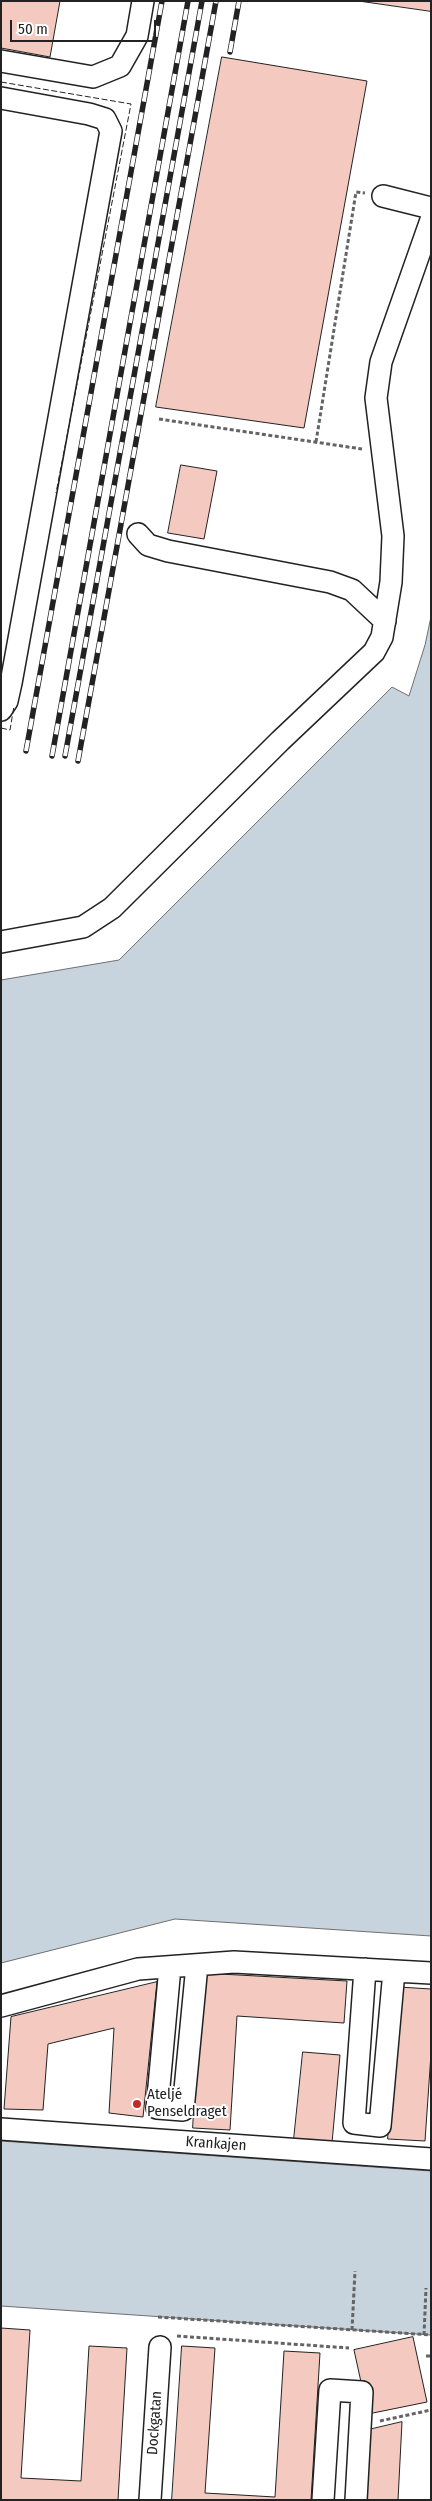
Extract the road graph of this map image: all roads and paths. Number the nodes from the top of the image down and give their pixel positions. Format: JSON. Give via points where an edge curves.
{"nodes":[{"id":1,"x":143,"y":1,"type":"edge"},
{"id":2,"x":1,"y":61,"type":"edge"},
{"id":3,"x":1,"y":98,"type":"edge"},
{"id":4,"x":383,"y":196,"type":"joint"},
{"id":5,"x":431,"y":208,"type":"edge"},
{"id":6,"x":431,"y":220,"type":"edge"},
{"id":7,"x":159,"y":419,"type":"dead end"},
{"id":8,"x":316,"y":442,"type":"junction"},
{"id":9,"x":383,"y":452,"type":"junction"},
{"id":10,"x":138,"y":534,"type":"dead end"},
{"id":11,"x":384,"y":621,"type":"junction"},
{"id":12,"x":1,"y":710,"type":"edge"},
{"id":13,"x":1,"y":942,"type":"edge"},
{"id":14,"x":198,"y":1965,"type":"junction"},
{"id":15,"x":170,"y":1967,"type":"junction"},
{"id":16,"x":365,"y":1969,"type":"junction"},
{"id":17,"x":394,"y":1971,"type":"junction"},
{"id":18,"x":431,"y":1973,"type":"edge"},
{"id":19,"x":1,"y":2006,"type":"edge"},
{"id":20,"x":1,"y":2129,"type":"edge"},
{"id":21,"x":431,"y":2159,"type":"edge"},
{"id":22,"x":355,"y":2271,"type":"dead end"},
{"id":23,"x":426,"y":2288,"type":"dead end"},
{"id":24,"x":158,"y":2317,"type":"dead end"},
{"id":25,"x":352,"y":2330,"type":"junction"},
{"id":26,"x":424,"y":2335,"type":"junction"},
{"id":27,"x":431,"y":2335,"type":"edge"},
{"id":28,"x":160,"y":2347,"type":"joint"},
{"id":29,"x":349,"y":2348,"type":"dead end"},
{"id":30,"x":426,"y":2356,"type":"dead end"},
{"id":31,"x":431,"y":2356,"type":"edge"},
{"id":32,"x":431,"y":2410,"type":"edge"},
{"id":33,"x":360,"y":2425,"type":"junction"},
{"id":34,"x":150,"y":2500,"type":"edge"},
{"id":35,"x":323,"y":2500,"type":"edge"},
{"id":36,"x":356,"y":2500,"type":"edge"}],
"edges":[{"from":1,"to":2,"type":"street","via":[[137,36],[120,66],[107,72],[93,77]]},
{"from":3,"to":12,"type":"street","via":[[89,114],[105,119],[111,131],[9,692]]},
{"from":4,"to":5,"type":"street"},
{"from":4,"to":8,"type":"path","via":[[356,192]]},
{"from":6,"to":9,"type":"street","via":[[381,362],[376,398]]},
{"from":7,"to":8,"type":"path"},
{"from":8,"to":9,"type":"path"},
{"from":9,"to":11,"type":"street","via":[[393,536]]},
{"from":10,"to":11,"type":"street","via":[[148,545],[168,551],[330,582],[352,590]]},
{"from":11,"to":13,"type":"street","via":[[382,637],[374,652],[112,908],[83,927]]},
{"from":14,"to":15,"type":"street"},
{"from":14,"to":15,"type":"street","via":[[183,2110],[157,2108]]},
{"from":14,"to":16,"type":"street","via":[[234,1962]]},
{"from":15,"to":19,"type":"street","via":[[138,1969]]},
{"from":16,"to":17,"type":"street"},
{"from":16,"to":17,"type":"street","via":[[354,2123],[380,2126]]},
{"from":17,"to":18,"type":"street"},
{"from":20,"to":21,"type":"street","name":"Krankajen"},
{"from":22,"to":25,"type":"path"},
{"from":23,"to":26,"type":"path"},
{"from":24,"to":25,"type":"path"},
{"from":25,"to":26,"type":"path"},
{"from":26,"to":27,"type":"path"},
{"from":28,"to":29,"type":"path","via":[[176,2336]]},
{"from":28,"to":34,"type":"street","name":"Dockgatan"},
{"from":30,"to":31,"type":"path"},
{"from":32,"to":33,"type":"path"},
{"from":33,"to":35,"type":"street","via":[[362,2392],[330,2390]]},
{"from":33,"to":36,"type":"street"}]}
